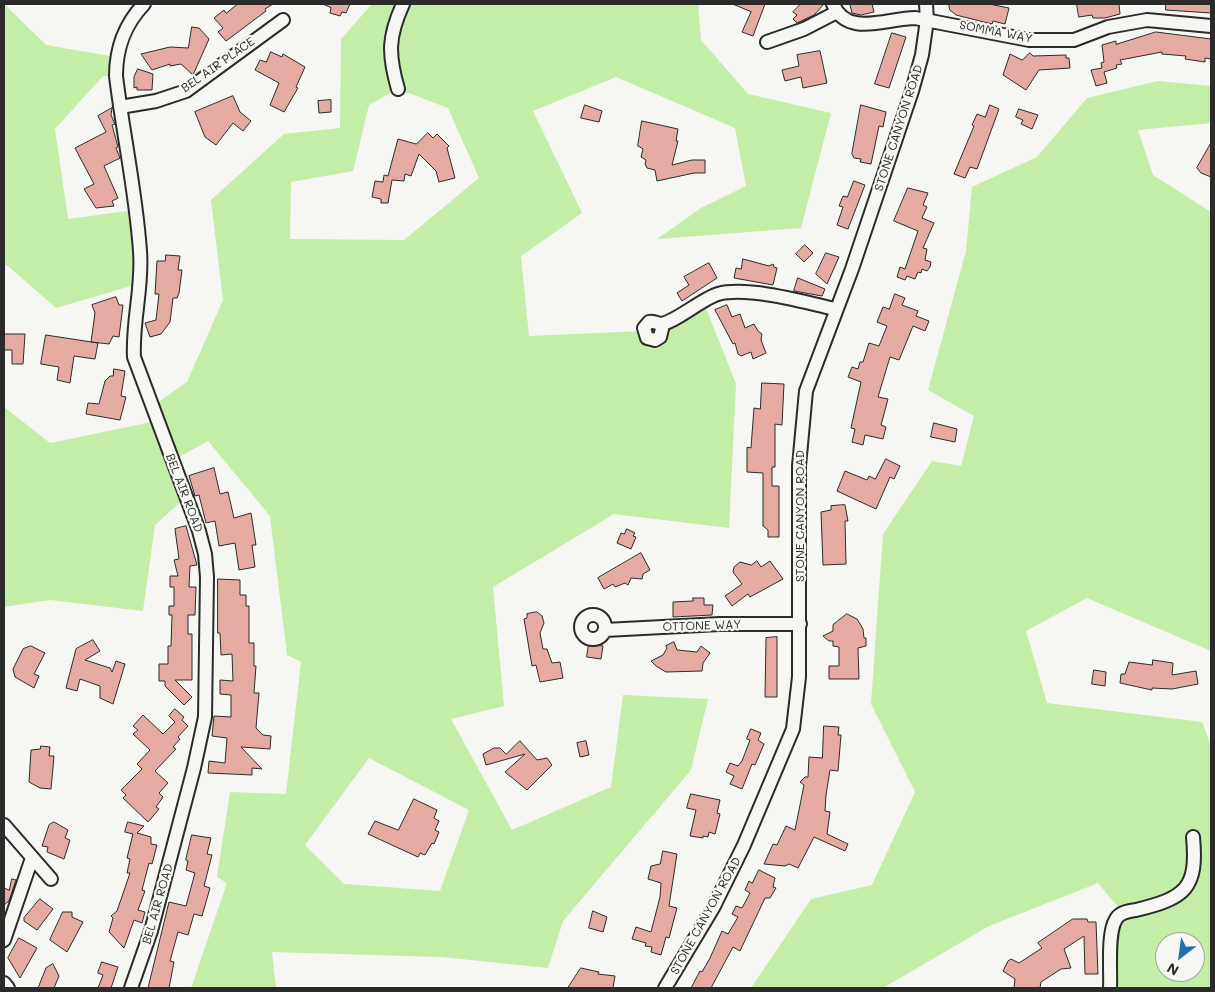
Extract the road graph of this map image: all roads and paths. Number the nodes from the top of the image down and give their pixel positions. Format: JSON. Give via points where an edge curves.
{"nodes":[{"id":1,"x":144,"y":4,"type":"edge"},
{"id":2,"x":403,"y":4,"type":"edge"},
{"id":3,"x":926,"y":4,"type":"edge"},
{"id":4,"x":835,"y":8,"type":"edge"},
{"id":5,"x":283,"y":20,"type":"dead end"},
{"id":6,"x":927,"y":20,"type":"junction"},
{"id":7,"x":1211,"y":26,"type":"edge"},
{"id":8,"x":767,"y":42,"type":"dead end"},
{"id":9,"x":398,"y":89,"type":"dead end"},
{"id":10,"x":120,"y":108,"type":"junction"},
{"id":11,"x":835,"y":309,"type":"junction"},
{"id":12,"x":660,"y":324,"type":"dead end"},
{"id":13,"x":800,"y":624,"type":"junction"},
{"id":14,"x":605,"y":630,"type":"dead end"},
{"id":15,"x":4,"y":825,"type":"edge"},
{"id":16,"x":1193,"y":837,"type":"dead end"},
{"id":17,"x":32,"y":858,"type":"junction"},
{"id":18,"x":51,"y":879,"type":"dead end"},
{"id":19,"x":4,"y":940,"type":"edge"},
{"id":20,"x":4,"y":983,"type":"edge"},
{"id":21,"x":8,"y":988,"type":"edge"},
{"id":22,"x":131,"y":988,"type":"edge"},
{"id":23,"x":665,"y":988,"type":"edge"},
{"id":24,"x":1110,"y":988,"type":"edge"}],
"edges":[{"from":1,"to":10,"type":"street","name":"BEL AIR ROAD","via":[[123,33],[116,56]]},
{"from":2,"to":9,"type":"street","via":[[393,27],[390,48]]},
{"from":3,"to":6,"type":"street","name":"STONE CANYON ROAD"},
{"from":4,"to":6,"type":"street","name":"SOMMA WAY","via":[[841,18],[849,22],[876,24],[897,18]]},
{"from":4,"to":8,"type":"street","via":[[804,30]]},
{"from":5,"to":10,"type":"street","name":"BEL AIR PLACE","via":[[186,91]]},
{"from":6,"to":7,"type":"street","name":"SOMMA WAY","via":[[1029,40],[1074,40],[1108,27],[1147,20]]},
{"from":6,"to":11,"type":"street","name":"STONE CANYON ROAD","via":[[912,91]]},
{"from":10,"to":22,"type":"street","name":"BEL AIR ROAD","via":[[140,251],[141,283],[133,340],[134,358],[199,531],[207,577],[205,717],[151,931]]},
{"from":11,"to":12,"type":"street","via":[[785,298],[732,292],[718,294]]},
{"from":11,"to":13,"type":"street","name":"STONE CANYON ROAD","via":[[806,390],[798,466]]},
{"from":13,"to":14,"type":"street","name":"OTTONE WAY"},
{"from":13,"to":23,"type":"street","name":"STONE CANYON ROAD","via":[[797,706],[787,748],[713,908]]},
{"from":15,"to":17,"type":"street"},
{"from":16,"to":24,"type":"street","via":[[1194,872],[1188,886],[1161,904],[1123,913],[1116,918]]},
{"from":17,"to":18,"type":"street"},
{"from":17,"to":19,"type":"street"},
{"from":20,"to":21,"type":"street"}]}
